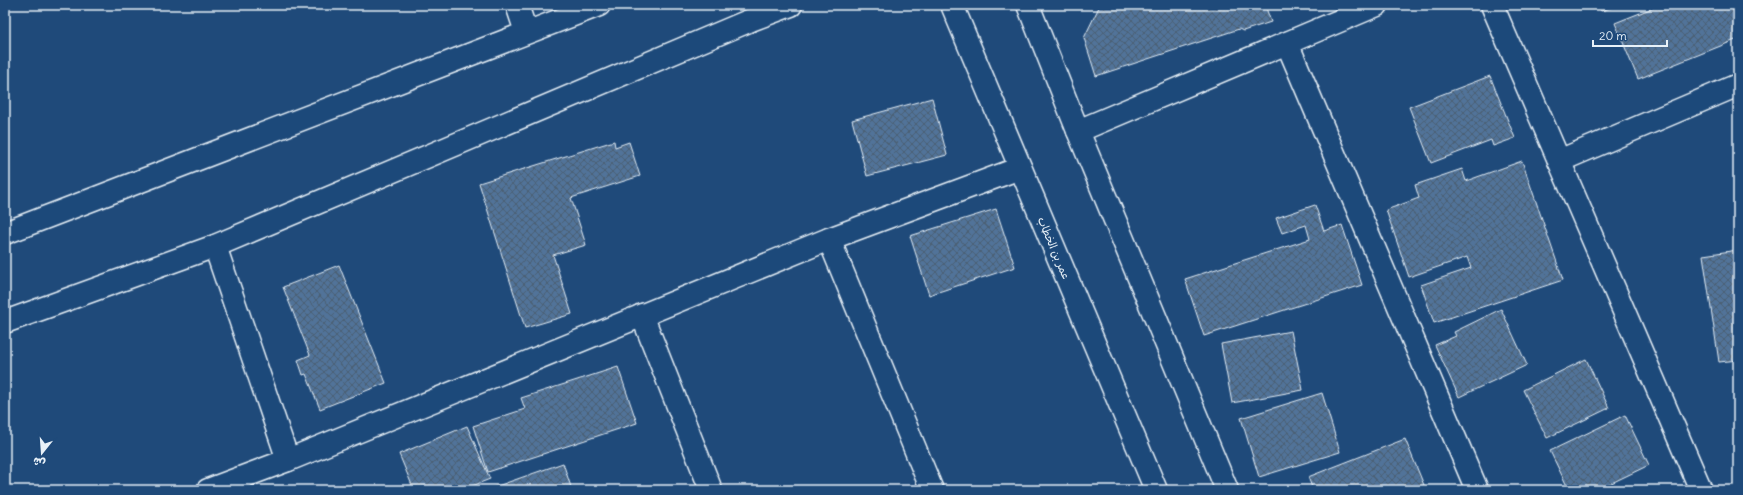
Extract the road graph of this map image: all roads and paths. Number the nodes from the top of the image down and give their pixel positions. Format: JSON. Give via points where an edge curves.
{"nodes":[{"id":1,"x":517,"y":5,"type":"edge"},
{"id":2,"x":599,"y":5,"type":"edge"},
{"id":3,"x":791,"y":5,"type":"edge"},
{"id":4,"x":952,"y":5,"type":"edge"},
{"id":5,"x":1028,"y":5,"type":"edge"},
{"id":6,"x":1377,"y":5,"type":"edge"},
{"id":7,"x":1492,"y":5,"type":"edge"},
{"id":8,"x":526,"y":32,"type":"junction"},
{"id":9,"x":1287,"y":43,"type":"junction"},
{"id":10,"x":1738,"y":85,"type":"edge"},
{"id":11,"x":1078,"y":132,"type":"junction"},
{"id":12,"x":1559,"y":161,"type":"junction"},
{"id":13,"x":1020,"y":168,"type":"junction"},
{"id":14,"x":5,"y":233,"type":"edge"},
{"id":15,"x":829,"y":239,"type":"junction"},
{"id":16,"x":215,"y":246,"type":"junction"},
{"id":17,"x":642,"y":315,"type":"junction"},
{"id":18,"x":5,"y":322,"type":"edge"},
{"id":19,"x":288,"y":460,"type":"junction"},
{"id":20,"x":208,"y":490,"type":"edge"},
{"id":21,"x":711,"y":490,"type":"edge"},
{"id":22,"x":932,"y":490,"type":"edge"},
{"id":23,"x":1156,"y":490,"type":"edge"},
{"id":24,"x":1227,"y":490,"type":"edge"},
{"id":25,"x":1477,"y":490,"type":"edge"},
{"id":26,"x":1701,"y":490,"type":"edge"}],
"edges":[{"from":1,"to":8,"type":"street"},
{"from":2,"to":8,"type":"street"},
{"from":3,"to":16,"type":"street"},
{"from":4,"to":13,"type":"street","name":"عمر بن الخطاب"},
{"from":5,"to":11,"type":"street"},
{"from":6,"to":9,"type":"street"},
{"from":7,"to":12,"type":"street"},
{"from":8,"to":14,"type":"street"},
{"from":9,"to":11,"type":"street"},
{"from":9,"to":25,"type":"street"},
{"from":10,"to":12,"type":"street"},
{"from":11,"to":24,"type":"street"},
{"from":12,"to":26,"type":"street"},
{"from":13,"to":15,"type":"street"},
{"from":13,"to":23,"type":"street","name":"عمر بن الخطاب"},
{"from":15,"to":17,"type":"street"},
{"from":15,"to":22,"type":"street"},
{"from":16,"to":18,"type":"street"},
{"from":16,"to":19,"type":"street"},
{"from":17,"to":19,"type":"street"},
{"from":17,"to":21,"type":"street"},
{"from":19,"to":20,"type":"street"}]}
